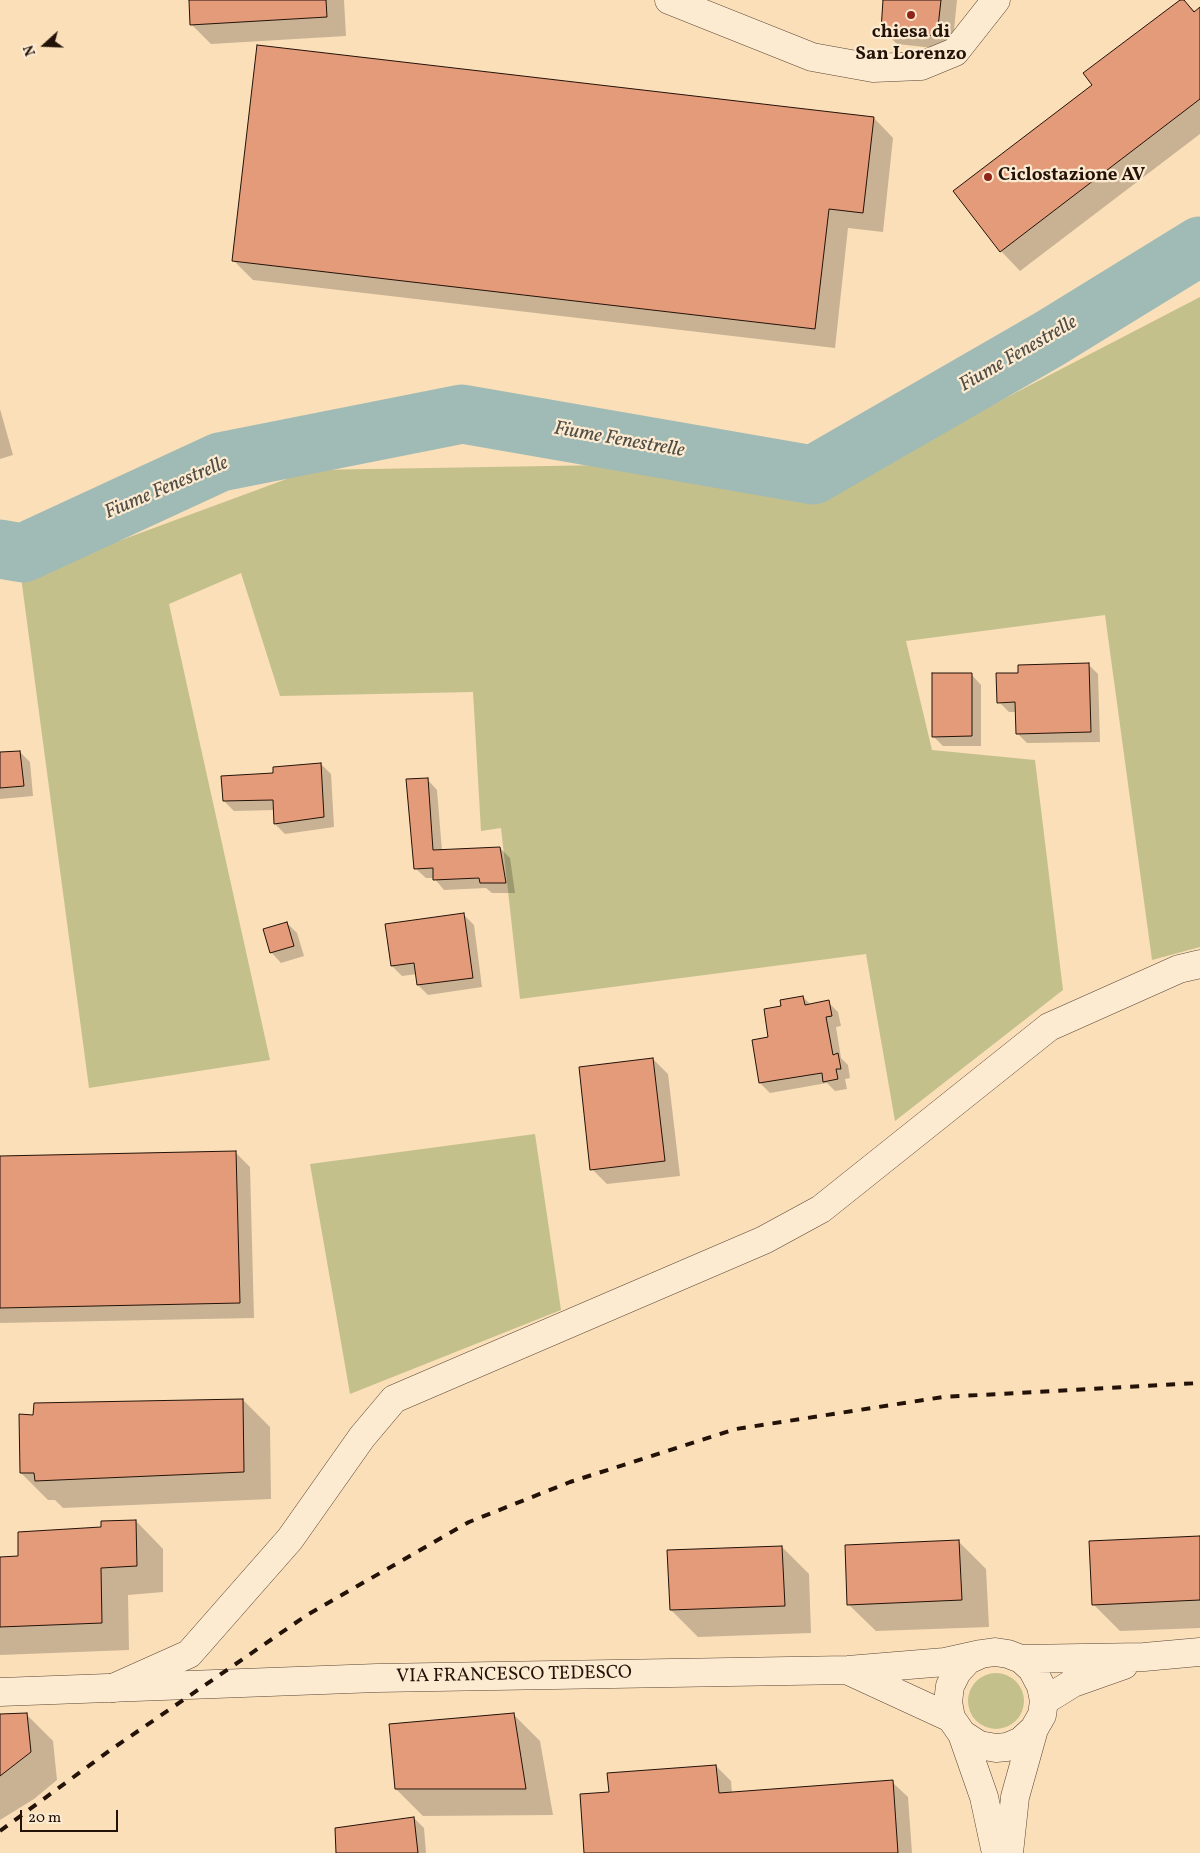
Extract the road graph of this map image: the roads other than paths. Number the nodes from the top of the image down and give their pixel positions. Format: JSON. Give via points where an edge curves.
{"nodes":[{"id":1,"x":669,"y":0,"type":"edge"},
{"id":2,"x":996,"y":0,"type":"edge"},
{"id":3,"x":1200,"y":964,"type":"edge"},
{"id":4,"x":1200,"y":1652,"type":"edge"},
{"id":5,"x":981,"y":1654,"type":"junction"},
{"id":6,"x":1144,"y":1657,"type":"junction"},
{"id":7,"x":1021,"y":1659,"type":"junction"},
{"id":8,"x":848,"y":1670,"type":"junction"},
{"id":9,"x":113,"y":1688,"type":"junction"},
{"id":10,"x":0,"y":1692,"type":"edge"},
{"id":11,"x":1044,"y":1702,"type":"junction"},
{"id":12,"x":957,"y":1726,"type":"junction"},
{"id":13,"x":1034,"y":1729,"type":"junction"},
{"id":14,"x":996,"y":1853,"type":"edge"},
{"id":15,"x":1009,"y":1853,"type":"edge"}],
"edges":[{"from":1,"to":2,"type":"street","via":[[812,57],[873,68],[921,66],[955,52]]},
{"from":3,"to":9,"type":"street","via":[[1179,968],[1049,1027],[828,1204],[764,1240],[394,1399],[362,1437],[290,1539],[189,1654]]},
{"from":4,"to":6,"type":"street","name":"VIA FRANCESCO TEDESCO"},
{"from":5,"to":7,"type":"street","name":"VIA FRANCESCO TEDESCO","via":[[995,1652]]},
{"from":5,"to":8,"type":"street","name":"VIA FRANCESCO TEDESCO","via":[[945,1662]]},
{"from":5,"to":12,"type":"street","via":[[968,1660],[950,1686],[948,1702]]},
{"from":6,"to":7,"type":"street","name":"VIA FRANCESCO TEDESCO"},
{"from":6,"to":11,"type":"street","name":"VIA FRANCESCO TEDESCO","via":[[1073,1683]]},
{"from":7,"to":11,"type":"street","via":[[1032,1669],[1042,1686]]},
{"from":8,"to":9,"type":"street","name":"VIA FRANCESCO TEDESCO","via":[[377,1678]]},
{"from":8,"to":12,"type":"street","name":"VIA FRANCESCO TEDESCO"},
{"from":9,"to":10,"type":"street","name":"VIA FRANCESCO TEDESCO"},
{"from":11,"to":13,"type":"street","via":[[1042,1715]]},
{"from":12,"to":13,"type":"street","name":"VIA FRANCESCO TEDESCO","via":[[979,1745],[996,1748],[1021,1741]]},
{"from":12,"to":14,"type":"street","via":[[984,1797]]},
{"from":13,"to":15,"type":"street","via":[[1015,1797]]}]}
